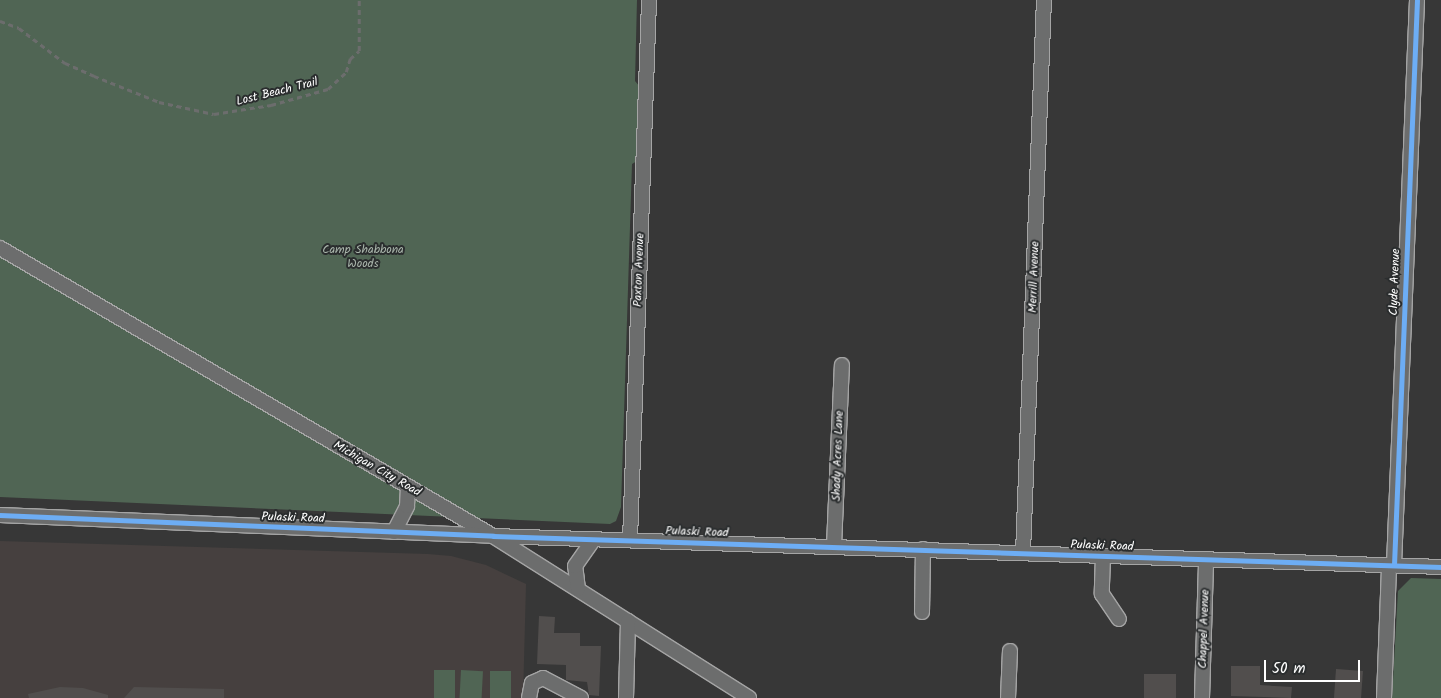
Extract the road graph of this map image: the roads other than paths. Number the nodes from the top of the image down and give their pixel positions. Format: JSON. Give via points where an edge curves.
{"nodes":[{"id":1,"x":649,"y":0,"type":"edge"},
{"id":2,"x":1044,"y":0,"type":"edge"},
{"id":3,"x":1417,"y":0,"type":"edge"},
{"id":4,"x":0,"y":248,"type":"edge"},
{"id":5,"x":842,"y":365,"type":"dead end"},
{"id":6,"x":408,"y":487,"type":"junction"},
{"id":7,"x":0,"y":515,"type":"edge"},
{"id":8,"x":394,"y":532,"type":"junction"},
{"id":9,"x":493,"y":536,"type":"junction"},
{"id":10,"x":594,"y":539,"type":"junction"},
{"id":11,"x":630,"y":540,"type":"junction"},
{"id":12,"x":834,"y":546,"type":"junction"},
{"id":13,"x":923,"y":549,"type":"junction"},
{"id":14,"x":1023,"y":553,"type":"junction"},
{"id":15,"x":1103,"y":556,"type":"junction"},
{"id":16,"x":1206,"y":560,"type":"junction"},
{"id":17,"x":1392,"y":565,"type":"junction"},
{"id":18,"x":1441,"y":567,"type":"edge"},
{"id":19,"x":578,"y":589,"type":"junction"},
{"id":20,"x":922,"y":612,"type":"dead end"},
{"id":21,"x":1119,"y":619,"type":"dead end"},
{"id":22,"x":628,"y":622,"type":"junction"},
{"id":23,"x":1010,"y":651,"type":"dead end"},
{"id":24,"x":529,"y":698,"type":"edge"},
{"id":25,"x":581,"y":698,"type":"edge"},
{"id":26,"x":626,"y":698,"type":"edge"},
{"id":27,"x":749,"y":698,"type":"edge"},
{"id":28,"x":1008,"y":698,"type":"edge"},
{"id":29,"x":1202,"y":698,"type":"edge"},
{"id":30,"x":1384,"y":698,"type":"edge"}],
"edges":[{"from":1,"to":11,"type":"street","name":"Paxton Avenue"},
{"from":2,"to":14,"type":"street","name":"Merrill Avenue"},
{"from":3,"to":17,"type":"street","name":"Clyde Avenue"},
{"from":4,"to":6,"type":"street","name":"Michigan City Road"},
{"from":5,"to":12,"type":"street","name":"Shady Acres Lane"},
{"from":6,"to":8,"type":"street","via":[[402,519]]},
{"from":6,"to":9,"type":"street","name":"Michigan City Road"},
{"from":7,"to":8,"type":"street","name":"Pulaski Road"},
{"from":8,"to":9,"type":"street","name":"Pulaski Road"},
{"from":9,"to":10,"type":"street","name":"Pulaski Road"},
{"from":9,"to":19,"type":"street","name":"Michigan City Road"},
{"from":10,"to":11,"type":"street","name":"Pulaski Road"},
{"from":10,"to":19,"type":"street","via":[[574,566]]},
{"from":11,"to":12,"type":"street","name":"Pulaski Road"},
{"from":12,"to":13,"type":"street","name":"Pulaski Road"},
{"from":13,"to":14,"type":"street","name":"Pulaski Road"},
{"from":13,"to":20,"type":"street"},
{"from":14,"to":15,"type":"street","name":"Pulaski Road"},
{"from":15,"to":16,"type":"street","name":"Pulaski Road"},
{"from":15,"to":21,"type":"street","via":[[1102,594]]},
{"from":16,"to":17,"type":"street","name":"Pulaski Road"},
{"from":16,"to":29,"type":"street","name":"Chappel Avenue"},
{"from":17,"to":18,"type":"street","name":"Pulaski Road"},
{"from":17,"to":30,"type":"street","name":"Clyde Avenue"},
{"from":19,"to":22,"type":"street","name":"Michigan City Road"},
{"from":22,"to":26,"type":"street"},
{"from":22,"to":27,"type":"street","name":"Michigan City Road"},
{"from":23,"to":28,"type":"street"},
{"from":24,"to":25,"type":"street","via":[[532,683],[542,678]]}]}
